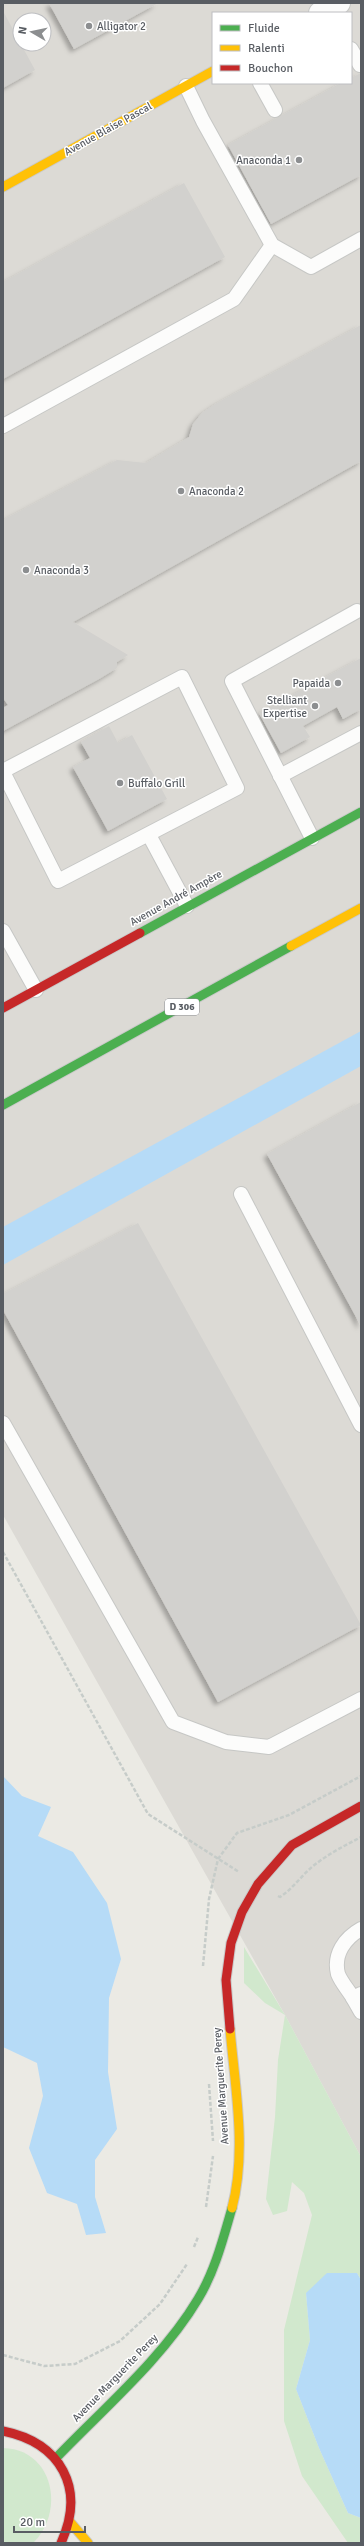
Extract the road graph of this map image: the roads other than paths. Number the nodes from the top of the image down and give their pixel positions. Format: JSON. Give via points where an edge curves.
{"nodes":[{"id":1,"x":352,"y":51,"type":"edge"},
{"id":2,"x":360,"y":65,"type":"dead end"},
{"id":3,"x":212,"y":72,"type":"edge"},
{"id":4,"x":261,"y":84,"type":"edge"},
{"id":5,"x":186,"y":86,"type":"junction"},
{"id":6,"x":275,"y":110,"type":"dead end"},
{"id":7,"x":3,"y":187,"type":"edge"},
{"id":8,"x":361,"y":239,"type":"edge"},
{"id":9,"x":272,"y":245,"type":"junction"},
{"id":10,"x":3,"y":426,"type":"edge"},
{"id":11,"x":357,"y":611,"type":"dead end"},
{"id":12,"x":361,"y":732,"type":"edge"},
{"id":13,"x":3,"y":771,"type":"edge"},
{"id":14,"x":280,"y":776,"type":"junction"},
{"id":15,"x":361,"y":812,"type":"edge"},
{"id":16,"x":149,"y":835,"type":"junction"},
{"id":17,"x":312,"y":838,"type":"junction"},
{"id":18,"x":187,"y":906,"type":"junction"},
{"id":19,"x":361,"y":908,"type":"edge"},
{"id":20,"x":3,"y":931,"type":"edge"},
{"id":21,"x":36,"y":990,"type":"junction"},
{"id":22,"x":3,"y":1008,"type":"edge"},
{"id":23,"x":3,"y":1105,"type":"edge"},
{"id":24,"x":241,"y":1194,"type":"dead end"},
{"id":25,"x":3,"y":1423,"type":"edge"},
{"id":26,"x":361,"y":1426,"type":"edge"},
{"id":27,"x":361,"y":1699,"type":"edge"},
{"id":28,"x":361,"y":1806,"type":"edge"},
{"id":29,"x":361,"y":1929,"type":"edge"},
{"id":30,"x":357,"y":1996,"type":"edge"},
{"id":31,"x":361,"y":2012,"type":"edge"},
{"id":32,"x":3,"y":2431,"type":"edge"},
{"id":33,"x":56,"y":2458,"type":"junction"},
{"id":34,"x":70,"y":2522,"type":"junction"},
{"id":35,"x":61,"y":2543,"type":"edge"},
{"id":36,"x":88,"y":2543,"type":"edge"}],
"edges":[{"from":1,"to":2,"type":"lane"},
{"from":3,"to":5,"type":"street","name":"Avenue Blaise Pascal"},
{"from":4,"to":6,"type":"lane"},
{"from":5,"to":7,"type":"street","name":"Avenue Blaise Pascal"},
{"from":5,"to":9,"type":"lane","via":[[202,121]]},
{"from":8,"to":9,"type":"lane","via":[[311,267]]},
{"from":9,"to":10,"type":"lane","via":[[234,299]]},
{"from":11,"to":14,"type":"lane","via":[[232,681]]},
{"from":12,"to":14,"type":"lane"},
{"from":13,"to":16,"type":"lane","via":[[58,881]]},
{"from":13,"to":16,"type":"lane","via":[[182,677],[237,788]]},
{"from":14,"to":17,"type":"lane"},
{"from":15,"to":17,"type":"street","name":"Avenue André Ampère"},
{"from":16,"to":18,"type":"lane"},
{"from":17,"to":18,"type":"street","name":"Avenue André Ampère"},
{"from":18,"to":21,"type":"street","name":"Avenue André Ampère"},
{"from":19,"to":23,"type":"street","number":"D 306"},
{"from":20,"to":21,"type":"lane"},
{"from":21,"to":22,"type":"street","name":"Avenue André Ampère"},
{"from":24,"to":26,"type":"lane"},
{"from":25,"to":27,"type":"lane","via":[[173,1722],[226,1742],[269,1747]]},
{"from":28,"to":33,"type":"street","name":"Avenue Marguerite Perey","via":[[292,1845],[258,1884],[242,1912],[231,1942],[226,1980],[238,2130],[237,2188],[220,2251],[198,2299],[159,2351]]},
{"from":29,"to":30,"type":"lane","via":[[343,1942],[338,1959],[338,1974]]},
{"from":30,"to":31,"type":"lane"},
{"from":32,"to":33,"type":"street","via":[[18,2433],[39,2442]]},
{"from":33,"to":34,"type":"street","via":[[69,2485],[72,2499]]},
{"from":34,"to":35,"type":"street"},
{"from":34,"to":36,"type":"street"}]}
